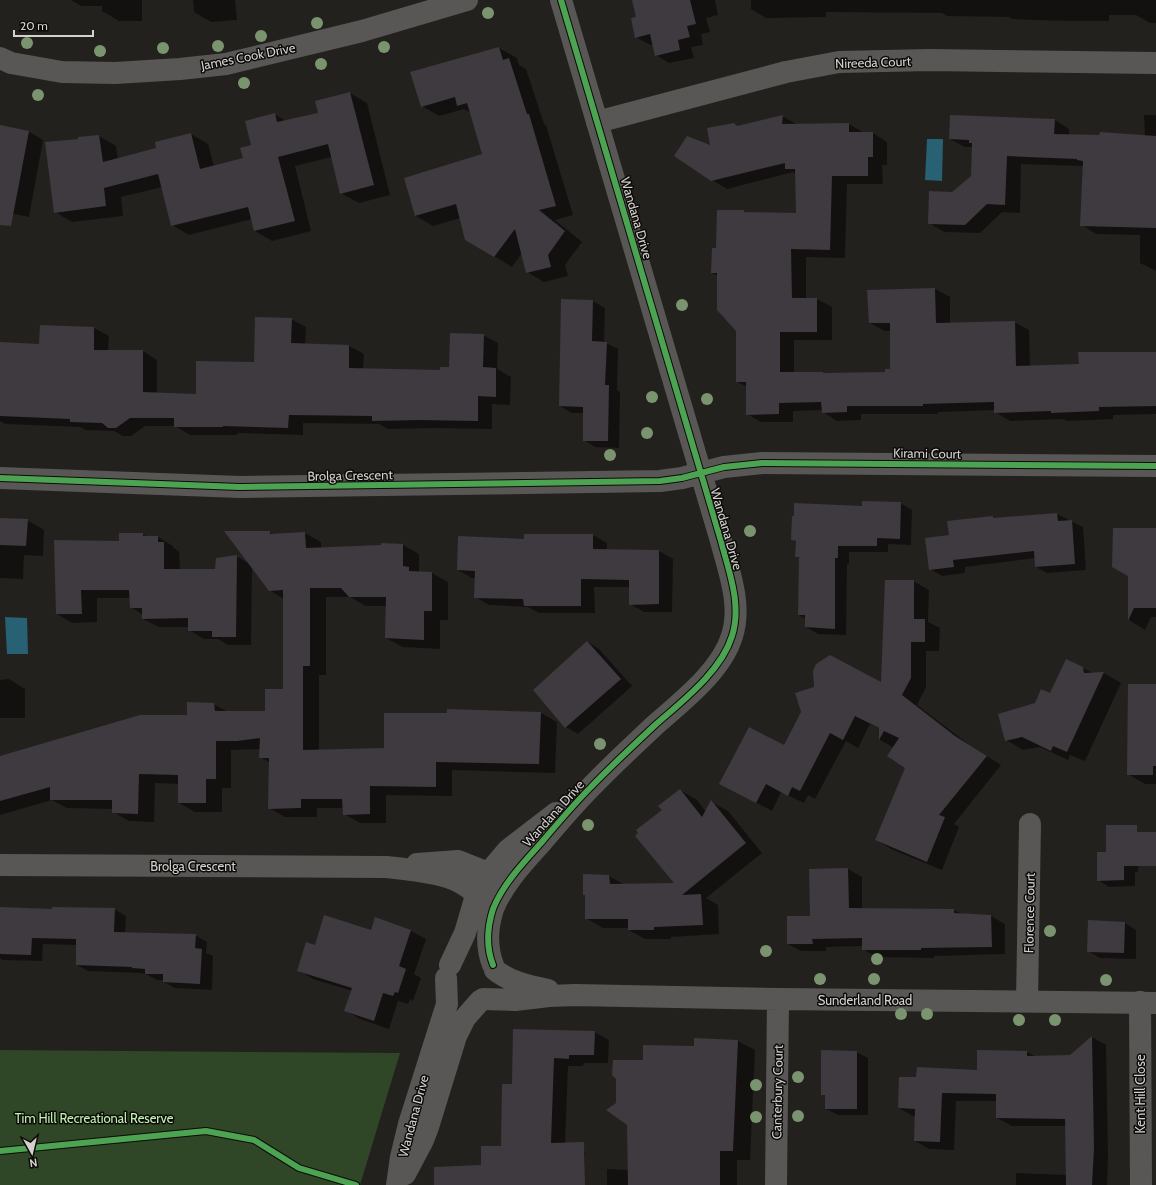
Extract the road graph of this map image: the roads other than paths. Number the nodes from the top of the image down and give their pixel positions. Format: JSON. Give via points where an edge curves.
{"nodes":[{"id":1,"x":467,"y":0,"type":"edge"},
{"id":2,"x":561,"y":0,"type":"edge"},
{"id":3,"x":0,"y":58,"type":"edge"},
{"id":4,"x":1156,"y":63,"type":"edge"},
{"id":5,"x":597,"y":122,"type":"junction"},
{"id":6,"x":1156,"y":466,"type":"edge"},
{"id":7,"x":699,"y":472,"type":"junction"},
{"id":8,"x":0,"y":478,"type":"edge"},
{"id":9,"x":602,"y":776,"type":"junction"},
{"id":10,"x":1030,"y":824,"type":"dead end"},
{"id":11,"x":0,"y":865,"type":"edge"},
{"id":12,"x":386,"y":867,"type":"junction"},
{"id":13,"x":488,"y":873,"type":"junction"},
{"id":14,"x":501,"y":893,"type":"junction"},
{"id":15,"x":477,"y":894,"type":"junction"},
{"id":16,"x":494,"y":968,"type":"junction"},
{"id":17,"x":448,"y":971,"type":"junction"},
{"id":18,"x":575,"y":995,"type":"junction"},
{"id":19,"x":778,"y":999,"type":"junction"},
{"id":20,"x":482,"y":1000,"type":"junction"},
{"id":21,"x":1027,"y":1001,"type":"junction"},
{"id":22,"x":1148,"y":1002,"type":"edge"},
{"id":23,"x":398,"y":1185,"type":"edge"},
{"id":24,"x":776,"y":1185,"type":"edge"},
{"id":25,"x":1141,"y":1185,"type":"edge"}],
"edges":[{"from":1,"to":3,"type":"street","name":"James Cook Drive","via":[[362,31],[226,64],[115,73],[62,72],[10,63]]},
{"from":2,"to":5,"type":"street","name":"Wandana Drive"},
{"from":4,"to":5,"type":"street","name":"Nireeda Court","via":[[930,60],[839,62],[786,72]]},
{"from":5,"to":7,"type":"street","name":"Wandana Drive"},
{"from":6,"to":7,"type":"street","name":"Kirami Court","via":[[762,462],[724,466]]},
{"from":7,"to":8,"type":"street","name":"Brolga Crescent","via":[[682,478],[660,481],[240,487]]},
{"from":7,"to":9,"type":"street","name":"Wandana Drive","via":[[734,592],[736,613],[732,636],[723,656],[705,679]]},
{"from":9,"to":13,"type":"street","name":"Wandana Drive","via":[[508,850]]},
{"from":9,"to":14,"type":"street","name":"Wandana Drive","via":[[527,859]]},
{"from":10,"to":21,"type":"street","name":"Florence Court"},
{"from":11,"to":12,"type":"street","name":"Brolga Crescent"},
{"from":12,"to":13,"type":"street","name":"Brolga Crescent","via":[[454,860]]},
{"from":12,"to":15,"type":"street","name":"Brolga Crescent","via":[[451,878]]},
{"from":13,"to":14,"type":"street"},
{"from":13,"to":15,"type":"street","name":"Wandana Drive"},
{"from":14,"to":15,"type":"street"},
{"from":14,"to":16,"type":"street","name":"Wandana Drive","via":[[489,924],[488,949]]},
{"from":15,"to":17,"type":"street","name":"Wandana Drive","via":[[465,933]]},
{"from":16,"to":17,"type":"street","via":[[482,955],[472,953],[460,956]]},
{"from":16,"to":18,"type":"street","name":"Sunderland Road","via":[[514,982]]},
{"from":16,"to":20,"type":"street","name":"Wandana Drive","via":[[495,985],[490,994]]},
{"from":17,"to":20,"type":"street","via":[[447,985],[460,1000]]},
{"from":17,"to":23,"type":"street","name":"Wandana Drive","via":[[447,1004],[409,1124],[401,1157]]},
{"from":18,"to":19,"type":"street","name":"Sunderland Road"},
{"from":18,"to":20,"type":"street","name":"Sunderland Road"},
{"from":19,"to":21,"type":"street","name":"Sunderland Road"},
{"from":19,"to":24,"type":"street","name":"Canterbury Court"},
{"from":20,"to":23,"type":"street","name":"Wandana Drive","via":[[465,1018],[456,1036],[423,1140]]},
{"from":21,"to":22,"type":"street","name":"Sunderland Road"},
{"from":22,"to":25,"type":"street","name":"Kent Hill Close","via":[[1139,1120]]}]}
